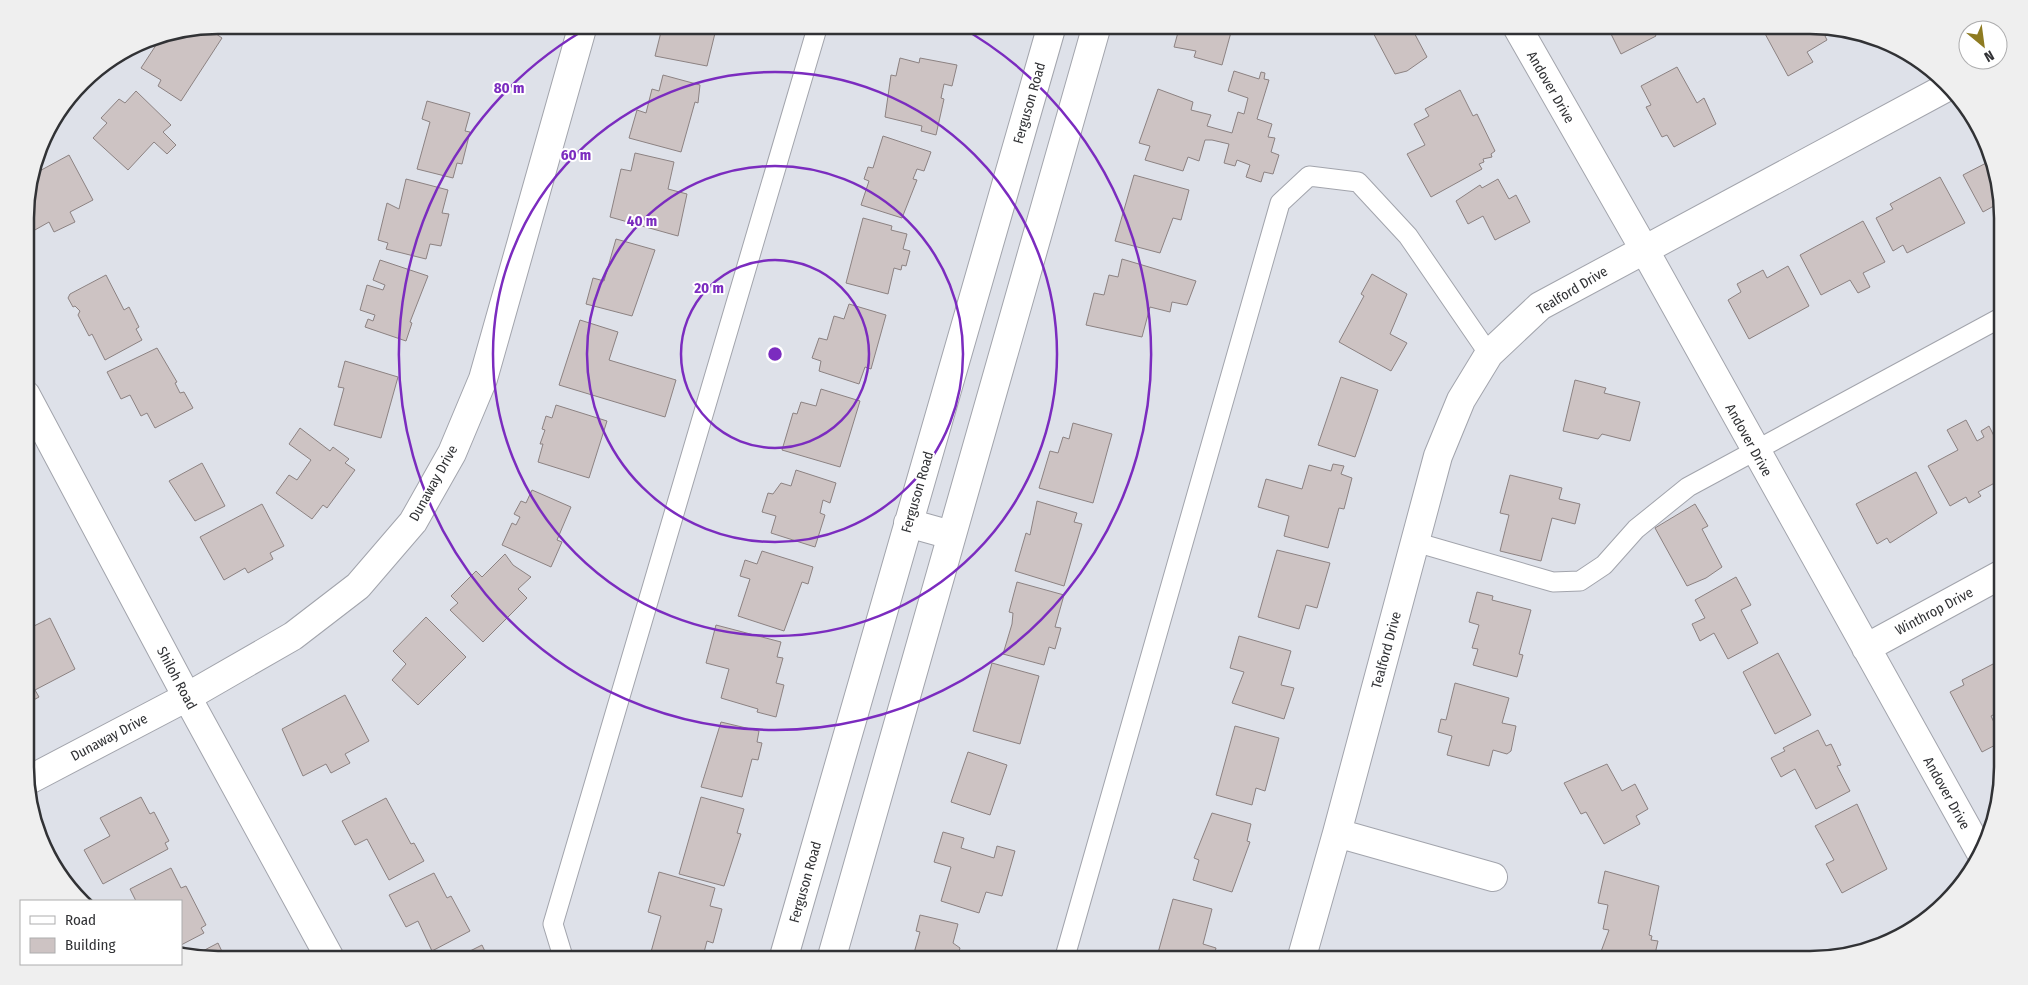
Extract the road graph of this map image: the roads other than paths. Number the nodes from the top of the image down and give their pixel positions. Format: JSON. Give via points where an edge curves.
{"nodes":[{"id":1,"x":580,"y":34,"type":"edge"},
{"id":2,"x":815,"y":34,"type":"edge"},
{"id":3,"x":1049,"y":34,"type":"edge"},
{"id":4,"x":1094,"y":34,"type":"edge"},
{"id":5,"x":1521,"y":34,"type":"edge"},
{"id":6,"x":1943,"y":89,"type":"edge"},
{"id":7,"x":1644,"y":249,"type":"junction"},
{"id":8,"x":1994,"y":321,"type":"edge"},
{"id":9,"x":1489,"y":354,"type":"junction"},
{"id":10,"x":34,"y":411,"type":"edge"},
{"id":11,"x":1754,"y":449,"type":"junction"},
{"id":12,"x":908,"y":523,"type":"junction"},
{"id":13,"x":952,"y":536,"type":"junction"},
{"id":14,"x":1415,"y":542,"type":"junction"},
{"id":15,"x":1994,"y":578,"type":"edge"},
{"id":16,"x":1866,"y":648,"type":"junction"},
{"id":17,"x":187,"y":696,"type":"junction"},
{"id":18,"x":34,"y":776,"type":"edge"},
{"id":19,"x":1337,"y":832,"type":"junction"},
{"id":20,"x":1979,"y":840,"type":"edge"},
{"id":21,"x":1493,"y":877,"type":"dead end"},
{"id":22,"x":326,"y":951,"type":"edge"},
{"id":23,"x":561,"y":951,"type":"edge"},
{"id":24,"x":785,"y":951,"type":"edge"},
{"id":25,"x":834,"y":951,"type":"edge"},
{"id":26,"x":1067,"y":951,"type":"edge"},
{"id":27,"x":1304,"y":951,"type":"edge"}],
"edges":[{"from":1,"to":17,"type":"street","name":"Dunaway Drive","via":[[483,379],[452,453],[413,522],[358,586],[293,636]]},
{"from":2,"to":23,"type":"lane","via":[[553,924]]},
{"from":3,"to":12,"type":"street","name":"Ferguson Road"},
{"from":4,"to":13,"type":"street"},
{"from":5,"to":7,"type":"street","name":"Andover Drive"},
{"from":6,"to":7,"type":"street","name":"Tealford Drive"},
{"from":7,"to":9,"type":"street","name":"Tealford Drive","via":[[1540,306]]},
{"from":7,"to":11,"type":"street","name":"Andover Drive"},
{"from":8,"to":11,"type":"lane"},
{"from":9,"to":14,"type":"street","name":"Tealford Drive","via":[[1461,400],[1438,456]]},
{"from":9,"to":26,"type":"lane","via":[[1408,236],[1358,182],[1309,176],[1280,203]]},
{"from":10,"to":17,"type":"street","name":"Shiloh Road"},
{"from":11,"to":14,"type":"lane","via":[[1688,486],[1636,529],[1604,565],[1580,581],[1553,582]]},
{"from":11,"to":16,"type":"street","name":"Andover Drive"},
{"from":12,"to":13,"type":"street"},
{"from":12,"to":24,"type":"street","name":"Ferguson Road"},
{"from":13,"to":25,"type":"street"},
{"from":14,"to":19,"type":"street","name":"Tealford Drive"},
{"from":15,"to":16,"type":"street","name":"Winthrop Drive"},
{"from":16,"to":20,"type":"street","name":"Andover Drive"},
{"from":17,"to":18,"type":"street","name":"Dunaway Drive"},
{"from":17,"to":22,"type":"street","name":"Shiloh Road"},
{"from":19,"to":21,"type":"street"},
{"from":19,"to":27,"type":"street","name":"Tealford Drive"}]}
